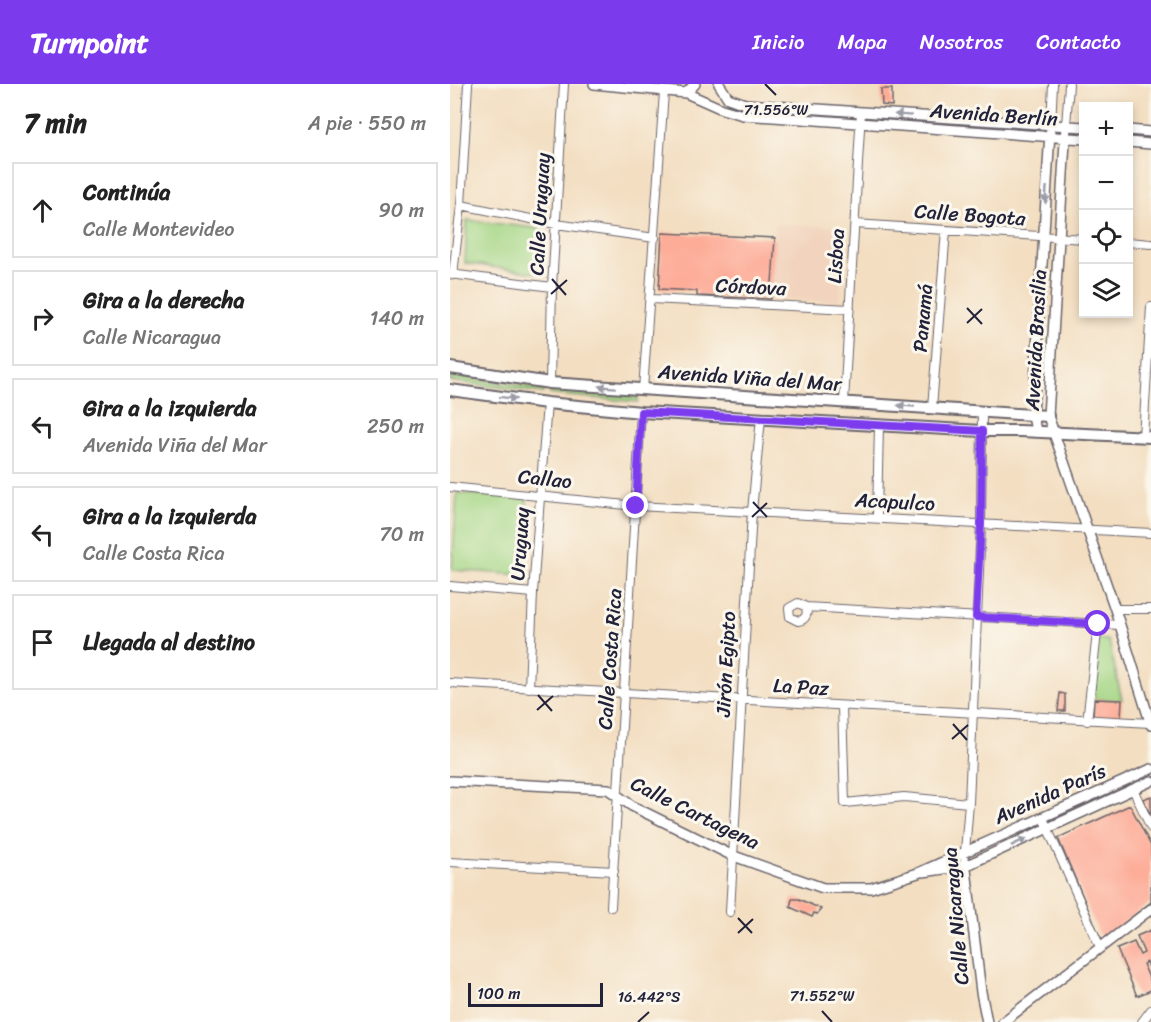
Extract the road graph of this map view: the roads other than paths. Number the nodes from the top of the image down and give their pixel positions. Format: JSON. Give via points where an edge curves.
{"nodes":[{"id":1,"x":468,"y":84,"type":"edge"},
{"id":2,"x":564,"y":84,"type":"edge"},
{"id":3,"x":594,"y":84,"type":"edge"},
{"id":4,"x":695,"y":84,"type":"edge"},
{"id":5,"x":719,"y":84,"type":"edge"},
{"id":6,"x":1053,"y":84,"type":"edge"},
{"id":7,"x":1069,"y":84,"type":"edge"},
{"id":8,"x":664,"y":92,"type":"junction"},
{"id":9,"x":686,"y":93,"type":"junction"},
{"id":10,"x":728,"y":98,"type":"junction"},
{"id":11,"x":722,"y":109,"type":"junction"},
{"id":12,"x":861,"y":112,"type":"junction"},
{"id":13,"x":861,"y":123,"type":"junction"},
{"id":14,"x":1051,"y":125,"type":"junction"},
{"id":15,"x":1066,"y":126,"type":"junction"},
{"id":16,"x":1079,"y":127,"type":"edge"},
{"id":17,"x":1133,"y":130,"type":"edge"},
{"id":18,"x":1151,"y":132,"type":"edge"},
{"id":19,"x":1050,"y":136,"type":"junction"},
{"id":20,"x":1065,"y":138,"type":"junction"},
{"id":21,"x":1079,"y":139,"type":"edge"},
{"id":22,"x":1133,"y":142,"type":"edge"},
{"id":23,"x":1151,"y":144,"type":"edge"},
{"id":24,"x":460,"y":205,"type":"junction"},
{"id":25,"x":556,"y":224,"type":"junction"},
{"id":26,"x":855,"y":224,"type":"junction"},
{"id":27,"x":946,"y":230,"type":"junction"},
{"id":28,"x":1044,"y":236,"type":"junction"},
{"id":29,"x":655,"y":238,"type":"junction"},
{"id":30,"x":1059,"y":238,"type":"junction"},
{"id":31,"x":1079,"y":239,"type":"edge"},
{"id":32,"x":1133,"y":242,"type":"edge"},
{"id":33,"x":1151,"y":244,"type":"edge"},
{"id":34,"x":452,"y":274,"type":"edge"},
{"id":35,"x":552,"y":287,"type":"junction"},
{"id":36,"x":651,"y":299,"type":"junction"},
{"id":37,"x":1151,"y":307,"type":"edge"},
{"id":38,"x":850,"y":309,"type":"junction"},
{"id":39,"x":1150,"y":342,"type":"edge"},
{"id":40,"x":450,"y":368,"type":"edge"},
{"id":41,"x":550,"y":383,"type":"junction"},
{"id":42,"x":450,"y":390,"type":"edge"},
{"id":43,"x":644,"y":390,"type":"junction"},
{"id":44,"x":844,"y":402,"type":"junction"},
{"id":45,"x":547,"y":403,"type":"junction"},
{"id":46,"x":932,"y":408,"type":"junction"},
{"id":47,"x":982,"y":411,"type":"junction"},
{"id":48,"x":641,"y":412,"type":"junction"},
{"id":49,"x":1033,"y":415,"type":"junction"},
{"id":50,"x":1048,"y":416,"type":"junction"},
{"id":51,"x":761,"y":418,"type":"junction"},
{"id":52,"x":879,"y":425,"type":"junction"},
{"id":53,"x":982,"y":431,"type":"junction"},
{"id":54,"x":1036,"y":432,"type":"junction"},
{"id":55,"x":1054,"y":433,"type":"junction"},
{"id":56,"x":1147,"y":437,"type":"edge"},
{"id":57,"x":450,"y":487,"type":"edge"},
{"id":58,"x":541,"y":495,"type":"junction"},
{"id":59,"x":636,"y":506,"type":"junction"},
{"id":60,"x":752,"y":511,"type":"junction"},
{"id":61,"x":876,"y":517,"type":"junction"},
{"id":62,"x":981,"y":524,"type":"junction"},
{"id":63,"x":1087,"y":529,"type":"junction"},
{"id":64,"x":1151,"y":533,"type":"edge"},
{"id":65,"x":450,"y":586,"type":"edge"},
{"id":66,"x":533,"y":593,"type":"junction"},
{"id":67,"x":806,"y":607,"type":"dead end"},
{"id":68,"x":1115,"y":609,"type":"junction"},
{"id":69,"x":1151,"y":609,"type":"edge"},
{"id":70,"x":976,"y":617,"type":"junction"},
{"id":71,"x":1098,"y":624,"type":"junction"},
{"id":72,"x":1120,"y":625,"type":"junction"},
{"id":73,"x":450,"y":683,"type":"edge"},
{"id":74,"x":529,"y":688,"type":"junction"},
{"id":75,"x":624,"y":693,"type":"junction"},
{"id":76,"x":741,"y":700,"type":"junction"},
{"id":77,"x":842,"y":706,"type":"junction"},
{"id":78,"x":973,"y":714,"type":"junction"},
{"id":79,"x":1088,"y":721,"type":"junction"},
{"id":80,"x":1151,"y":724,"type":"edge"},
{"id":81,"x":1151,"y":769,"type":"edge"},
{"id":82,"x":450,"y":781,"type":"edge"},
{"id":83,"x":1151,"y":781,"type":"edge"},
{"id":84,"x":1133,"y":789,"type":"junction"},
{"id":85,"x":618,"y":795,"type":"junction"},
{"id":86,"x":969,"y":802,"type":"junction"},
{"id":87,"x":1043,"y":818,"type":"junction"},
{"id":88,"x":1048,"y":828,"type":"junction"},
{"id":89,"x":1151,"y":828,"type":"edge"},
{"id":90,"x":965,"y":852,"type":"junction"},
{"id":91,"x":731,"y":855,"type":"junction"},
{"id":92,"x":450,"y":862,"type":"edge"},
{"id":93,"x":965,"y":866,"type":"junction"},
{"id":94,"x":614,"y":871,"type":"junction"},
{"id":95,"x":918,"y":873,"type":"junction"},
{"id":96,"x":612,"y":907,"type":"dead end"},
{"id":97,"x":1151,"y":909,"type":"edge"},
{"id":98,"x":730,"y":912,"type":"dead end"},
{"id":99,"x":1100,"y":946,"type":"junction"},
{"id":100,"x":1151,"y":1010,"type":"edge"},
{"id":101,"x":987,"y":1022,"type":"edge"},
{"id":102,"x":1003,"y":1022,"type":"edge"},
{"id":103,"x":1142,"y":1022,"type":"edge"}],
"edges":[{"from":1,"to":24,"type":"street"},
{"from":2,"to":25,"type":"street","name":"Calle Uruguay"},
{"from":3,"to":8,"type":"street"},
{"from":4,"to":9,"type":"street"},
{"from":5,"to":10,"type":"street"},
{"from":6,"to":14,"type":"street","name":"Avenida Brasilia"},
{"from":7,"to":15,"type":"street","name":"Avenida Brasilia"},
{"from":8,"to":9,"type":"street"},
{"from":8,"to":29,"type":"street"},
{"from":9,"to":11,"type":"street","name":"Avenida Berlín"},
{"from":10,"to":11,"type":"street"},
{"from":10,"to":12,"type":"street","name":"Avenida Berlín","via":[[745,104]]},
{"from":11,"to":13,"type":"street","name":"Avenida Berlín","via":[[743,115]]},
{"from":12,"to":13,"type":"street","name":"Lisboa"},
{"from":14,"to":12,"type":"street","name":"Avenida Berlín","one_way":true},
{"from":13,"to":19,"type":"street","name":"Avenida Berlín"},
{"from":13,"to":26,"type":"street","name":"Lisboa"},
{"from":14,"to":15,"type":"street","name":"Avenida Berlín"},
{"from":14,"to":19,"type":"street","name":"Avenida Brasilia"},
{"from":15,"to":16,"type":"street","name":"Avenida Berlín"},
{"from":15,"to":20,"type":"street","name":"Avenida Brasilia"},
{"from":17,"to":18,"type":"street"},
{"from":19,"to":20,"type":"street","name":"Avenida Berlín"},
{"from":19,"to":28,"type":"street","name":"Avenida Brasilia","one_way":true},
{"from":20,"to":21,"type":"street","name":"Avenida Berlín"},
{"from":20,"to":30,"type":"street","name":"Avenida Brasilia"},
{"from":22,"to":23,"type":"street"},
{"from":24,"to":25,"type":"street"},
{"from":24,"to":34,"type":"street"},
{"from":25,"to":29,"type":"street"},
{"from":25,"to":35,"type":"street","name":"Calle Uruguay"},
{"from":26,"to":27,"type":"street","name":"Calle Bogota"},
{"from":26,"to":38,"type":"street","name":"Lisboa"},
{"from":27,"to":28,"type":"street","name":"Calle Bogota"},
{"from":27,"to":46,"type":"street","name":"Panamá"},
{"from":28,"to":30,"type":"street","name":"Calle Bogota"},
{"from":28,"to":49,"type":"street","name":"Avenida Brasilia"},
{"from":29,"to":36,"type":"street"},
{"from":30,"to":31,"type":"street","name":"Calle Bogota"},
{"from":30,"to":50,"type":"street","name":"Avenida Brasilia"},
{"from":32,"to":33,"type":"street"},
{"from":34,"to":35,"type":"street"},
{"from":35,"to":41,"type":"street","name":"Calle Uruguay"},
{"from":36,"to":38,"type":"street","name":"Córdova"},
{"from":36,"to":43,"type":"street"},
{"from":37,"to":39,"type":"street"},
{"from":38,"to":44,"type":"street","name":"Lisboa"},
{"from":39,"to":56,"type":"street"},
{"from":40,"to":41,"type":"main road","name":"Avenida Viña del Mar"},
{"from":43,"to":41,"type":"main road","name":"Avenida Viña del Mar","one_way":true},
{"from":42,"to":45,"type":"main road","name":"Avenida Viña del Mar","one_way":true},
{"from":43,"to":44,"type":"main road","name":"Avenida Viña del Mar"},
{"from":46,"to":44,"type":"main road","name":"Avenida Viña del Mar","one_way":true},
{"from":45,"to":48,"type":"main road","name":"Avenida Viña del Mar"},
{"from":45,"to":58,"type":"street","name":"Uruguay"},
{"from":46,"to":47,"type":"main road","name":"Avenida Viña del Mar"},
{"from":47,"to":49,"type":"main road","name":"Avenida Viña del Mar"},
{"from":47,"to":53,"type":"street","name":"Calle Nicaragua"},
{"from":48,"to":51,"type":"main road","name":"Avenida Viña del Mar"},
{"from":48,"to":59,"type":"street","name":"Calle Costa Rica"},
{"from":49,"to":50,"type":"main road","name":"Avenida Viña del Mar"},
{"from":49,"to":54,"type":"street","name":"Avenida Brasilia"},
{"from":50,"to":55,"type":"street","name":"Avenida Brasilia"},
{"from":51,"to":52,"type":"main road","name":"Avenida Viña del Mar"},
{"from":51,"to":60,"type":"street","name":"Jirón Egipto"},
{"from":52,"to":53,"type":"main road","name":"Avenida Viña del Mar"},
{"from":52,"to":61,"type":"street"},
{"from":53,"to":54,"type":"main road","name":"Avenida Viña del Mar"},
{"from":53,"to":62,"type":"street","name":"Calle Nicaragua"},
{"from":54,"to":55,"type":"main road","name":"Avenida Viña del Mar"},
{"from":55,"to":56,"type":"main road","name":"Avenida Viña del Mar"},
{"from":55,"to":63,"type":"street","name":"Avenida Brasilia"},
{"from":57,"to":58,"type":"street","name":"Callao"},
{"from":58,"to":59,"type":"street","name":"Callao"},
{"from":58,"to":66,"type":"street","name":"Uruguay"},
{"from":59,"to":60,"type":"street","name":"Acapulco"},
{"from":59,"to":75,"type":"street","name":"Calle Costa Rica"},
{"from":60,"to":61,"type":"street","name":"Acapulco"},
{"from":60,"to":76,"type":"street","name":"Jirón Egipto"},
{"from":61,"to":62,"type":"street","name":"Acapulco"},
{"from":62,"to":63,"type":"street","name":"Acapulco"},
{"from":62,"to":70,"type":"street","name":"Calle Nicaragua"},
{"from":63,"to":64,"type":"street","name":"Acapulco"},
{"from":63,"to":68,"type":"street","name":"Avenida Brasilia"},
{"from":65,"to":66,"type":"street"},
{"from":66,"to":74,"type":"street","name":"Uruguay"},
{"from":67,"to":70,"type":"street"},
{"from":68,"to":69,"type":"street"},
{"from":68,"to":72,"type":"street","name":"Avenida Brasilia"},
{"from":70,"to":71,"type":"street"},
{"from":70,"to":78,"type":"street","name":"Calle Nicaragua"},
{"from":71,"to":72,"type":"street"},
{"from":71,"to":79,"type":"street"},
{"from":72,"to":80,"type":"street","name":"Avenida Brasilia"},
{"from":73,"to":74,"type":"street","name":"La Paz"},
{"from":74,"to":75,"type":"street","name":"La Paz"},
{"from":75,"to":76,"type":"street","name":"La Paz"},
{"from":75,"to":85,"type":"street","name":"Calle Costa Rica"},
{"from":76,"to":77,"type":"street","name":"La Paz"},
{"from":76,"to":91,"type":"street","name":"Jirón Egipto"},
{"from":77,"to":78,"type":"street","name":"La Paz"},
{"from":77,"to":86,"type":"street","via":[[845,803],[904,797]]},
{"from":78,"to":79,"type":"street","name":"La Paz"},
{"from":78,"to":86,"type":"street","name":"Calle Nicaragua"},
{"from":79,"to":80,"type":"street","name":"La Paz"},
{"from":81,"to":87,"type":"street","name":"Avenida París"},
{"from":82,"to":85,"type":"street","name":"Calle Cartagena","via":[[608,789]]},
{"from":83,"to":84,"type":"street","name":"Avenida París"},
{"from":84,"to":88,"type":"street","name":"Avenida París"},
{"from":84,"to":89,"type":"street"},
{"from":85,"to":91,"type":"street","name":"Calle Cartagena","via":[[632,806]]},
{"from":85,"to":94,"type":"street","name":"Calle Costa Rica"},
{"from":86,"to":90,"type":"street","name":"Calle Nicaragua"},
{"from":87,"to":88,"type":"street"},
{"from":87,"to":90,"type":"street","name":"Avenida París"},
{"from":93,"to":88,"type":"street","name":"Avenida París","one_way":true},
{"from":88,"to":99,"type":"street"},
{"from":90,"to":93,"type":"street","name":"Calle Nicaragua"},
{"from":90,"to":95,"type":"street","name":"Calle Cartagena"},
{"from":91,"to":95,"type":"street","name":"Calle Cartagena","via":[[823,888],[871,888]]},
{"from":91,"to":98,"type":"street","name":"Jirón Egipto"},
{"from":92,"to":94,"type":"street"},
{"from":93,"to":95,"type":"street","name":"Calle Cartagena"},
{"from":93,"to":101,"type":"street","name":"Calle Nicaragua"},
{"from":94,"to":96,"type":"street","name":"Calle Costa Rica"},
{"from":97,"to":99,"type":"street"},
{"from":99,"to":102,"type":"street"},
{"from":100,"to":103,"type":"street"}]}
